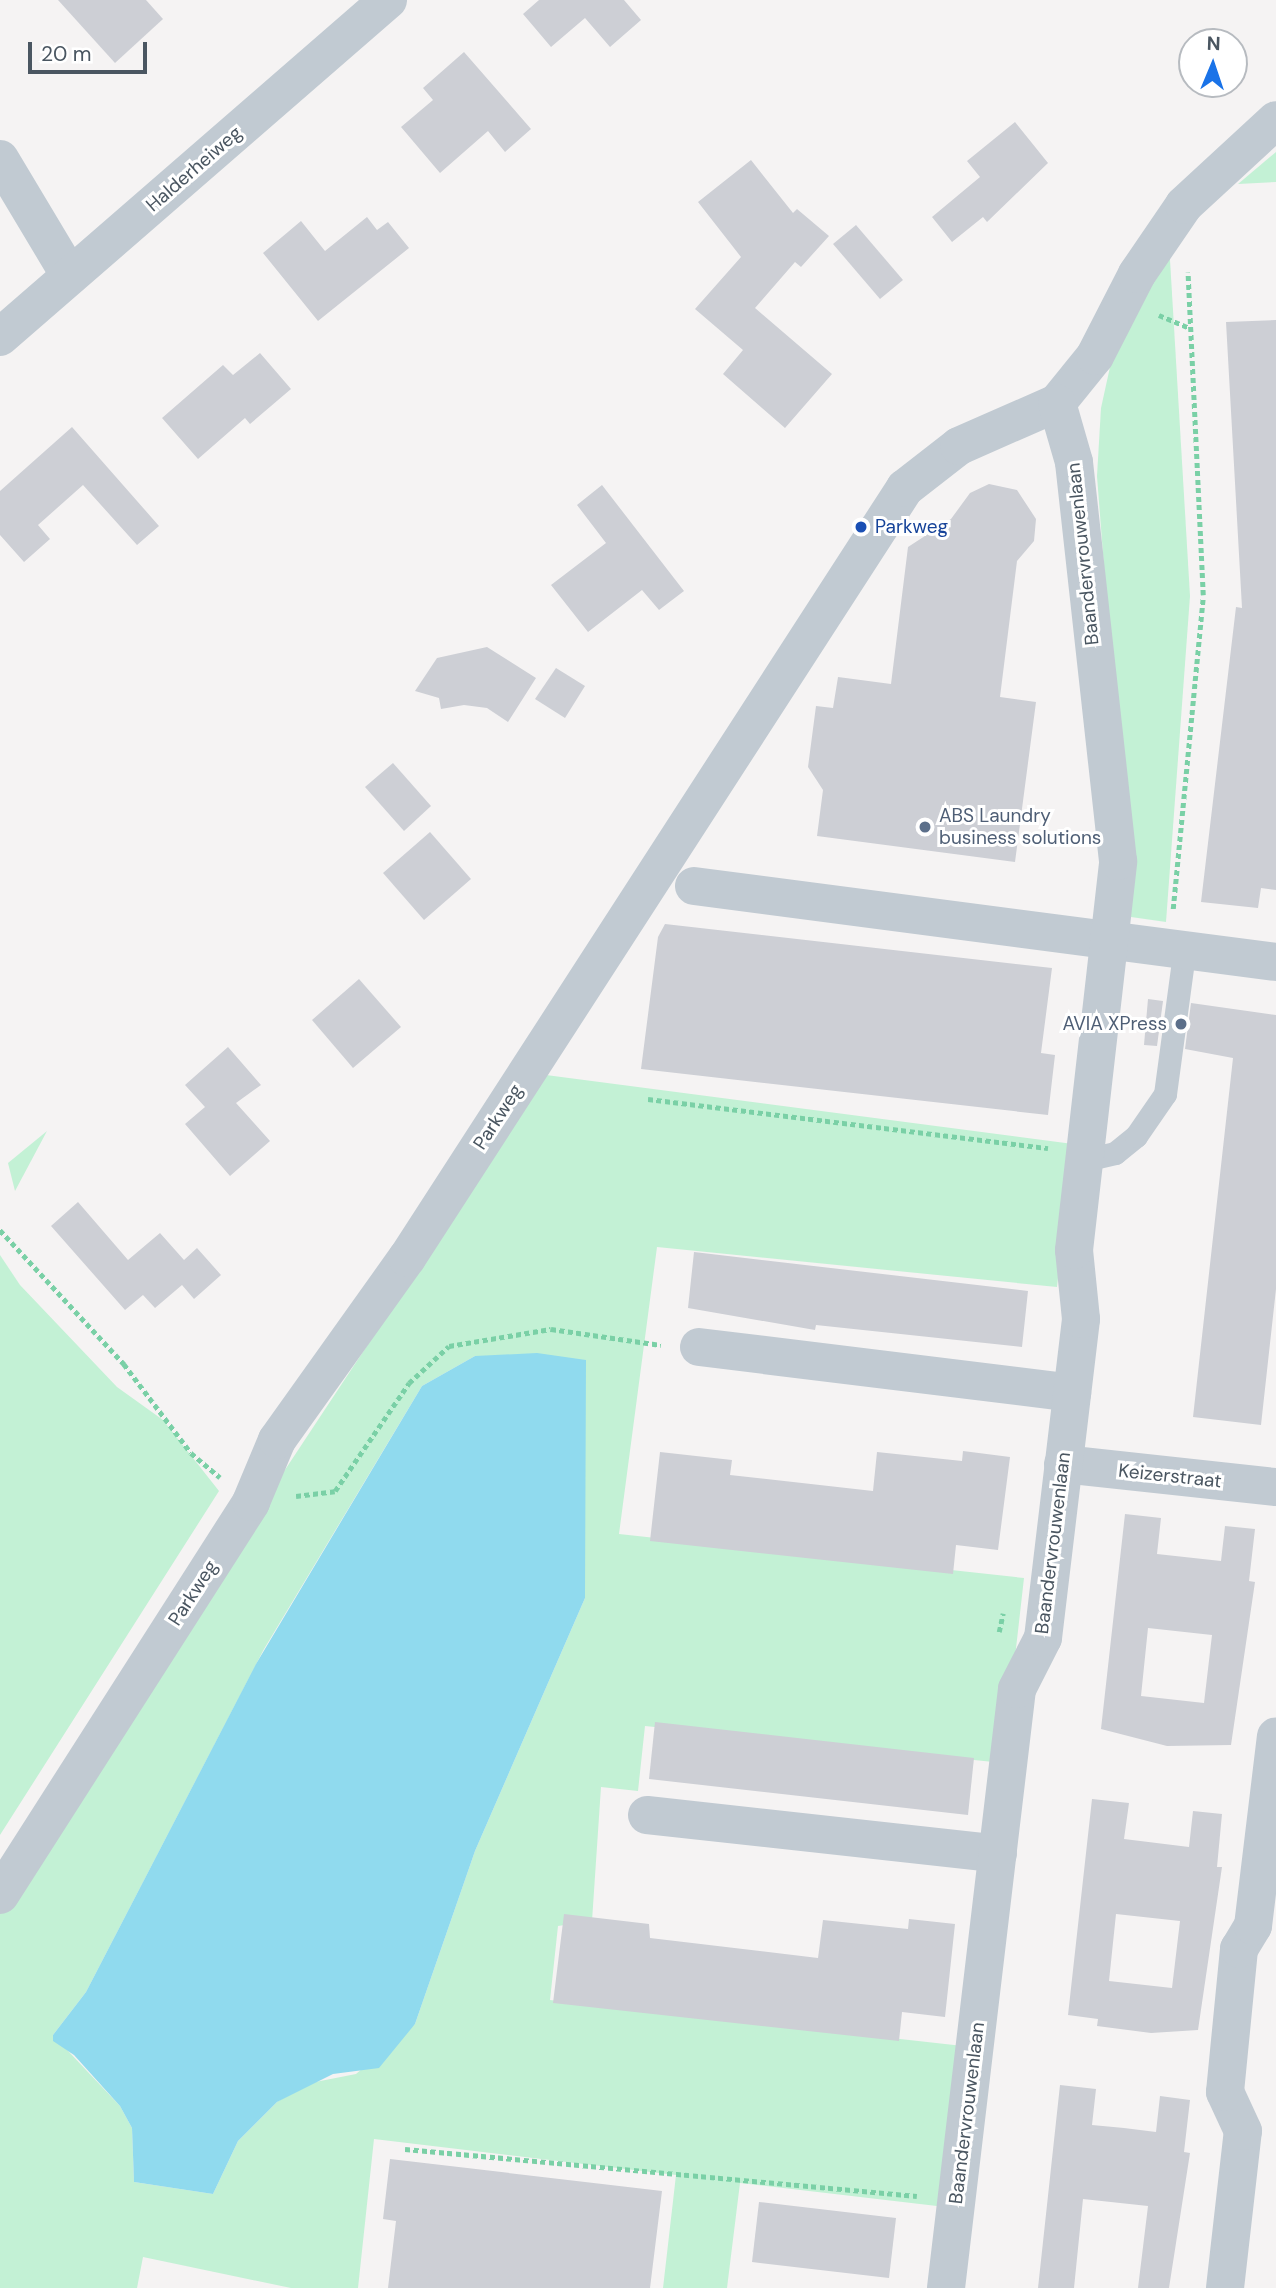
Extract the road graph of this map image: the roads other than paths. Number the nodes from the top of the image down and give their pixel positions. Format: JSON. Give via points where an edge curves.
{"nodes":[{"id":1,"x":388,"y":0,"type":"edge"},
{"id":2,"x":1276,"y":120,"type":"edge"},
{"id":3,"x":0,"y":159,"type":"edge"},
{"id":4,"x":70,"y":276,"type":"junction"},
{"id":5,"x":0,"y":337,"type":"edge"},
{"id":6,"x":1057,"y":403,"type":"junction"},
{"id":7,"x":694,"y":887,"type":"dead end"},
{"id":8,"x":1112,"y":942,"type":"junction"},
{"id":9,"x":1177,"y":952,"type":"junction"},
{"id":10,"x":1276,"y":962,"type":"edge"},
{"id":11,"x":1069,"y":1154,"type":"junction"},
{"id":12,"x":699,"y":1347,"type":"road end"},
{"id":13,"x":1072,"y":1393,"type":"junction"},
{"id":14,"x":1063,"y":1464,"type":"junction"},
{"id":15,"x":1276,"y":1487,"type":"edge"},
{"id":16,"x":1276,"y":1736,"type":"edge"},
{"id":17,"x":647,"y":1815,"type":"dead end"},
{"id":18,"x":998,"y":1854,"type":"junction"},
{"id":19,"x":0,"y":1895,"type":"edge"},
{"id":20,"x":946,"y":2288,"type":"edge"},
{"id":21,"x":1224,"y":2288,"type":"edge"}],
"edges":[{"from":1,"to":4,"type":"street","name":"Halderheiweg"},
{"from":2,"to":6,"type":"street","via":[[1184,205],[1137,274],[1095,356]]},
{"from":3,"to":4,"type":"street"},
{"from":4,"to":5,"type":"street","name":"Halderheiweg"},
{"from":6,"to":8,"type":"street","name":"Baandervrouwenlaan","via":[[1074,462],[1118,862]]},
{"from":6,"to":19,"type":"street","name":"Parkweg","via":[[959,446],[905,488],[407,1258],[276,1440],[251,1502]]},
{"from":7,"to":8,"type":"street"},
{"from":8,"to":9,"type":"street"},
{"from":8,"to":11,"type":"street","name":"Baandervrouwenlaan"},
{"from":9,"to":10,"type":"street"},
{"from":9,"to":11,"type":"lane","via":[[1165,1094],[1136,1136],[1115,1153]]},
{"from":11,"to":13,"type":"street","name":"Baandervrouwenlaan","via":[[1081,1319]]},
{"from":12,"to":13,"type":"street"},
{"from":13,"to":14,"type":"street","name":"Baandervrouwenlaan"},
{"from":14,"to":15,"type":"street","name":"Keizerstraat"},
{"from":14,"to":18,"type":"street","name":"Baandervrouwenlaan","via":[[1043,1638],[1017,1689]]},
{"from":16,"to":21,"type":"street","via":[[1254,1926],[1240,1949],[1225,2092],[1243,2131]]},
{"from":17,"to":18,"type":"street"},
{"from":18,"to":20,"type":"street","name":"Baandervrouwenlaan"}]}
